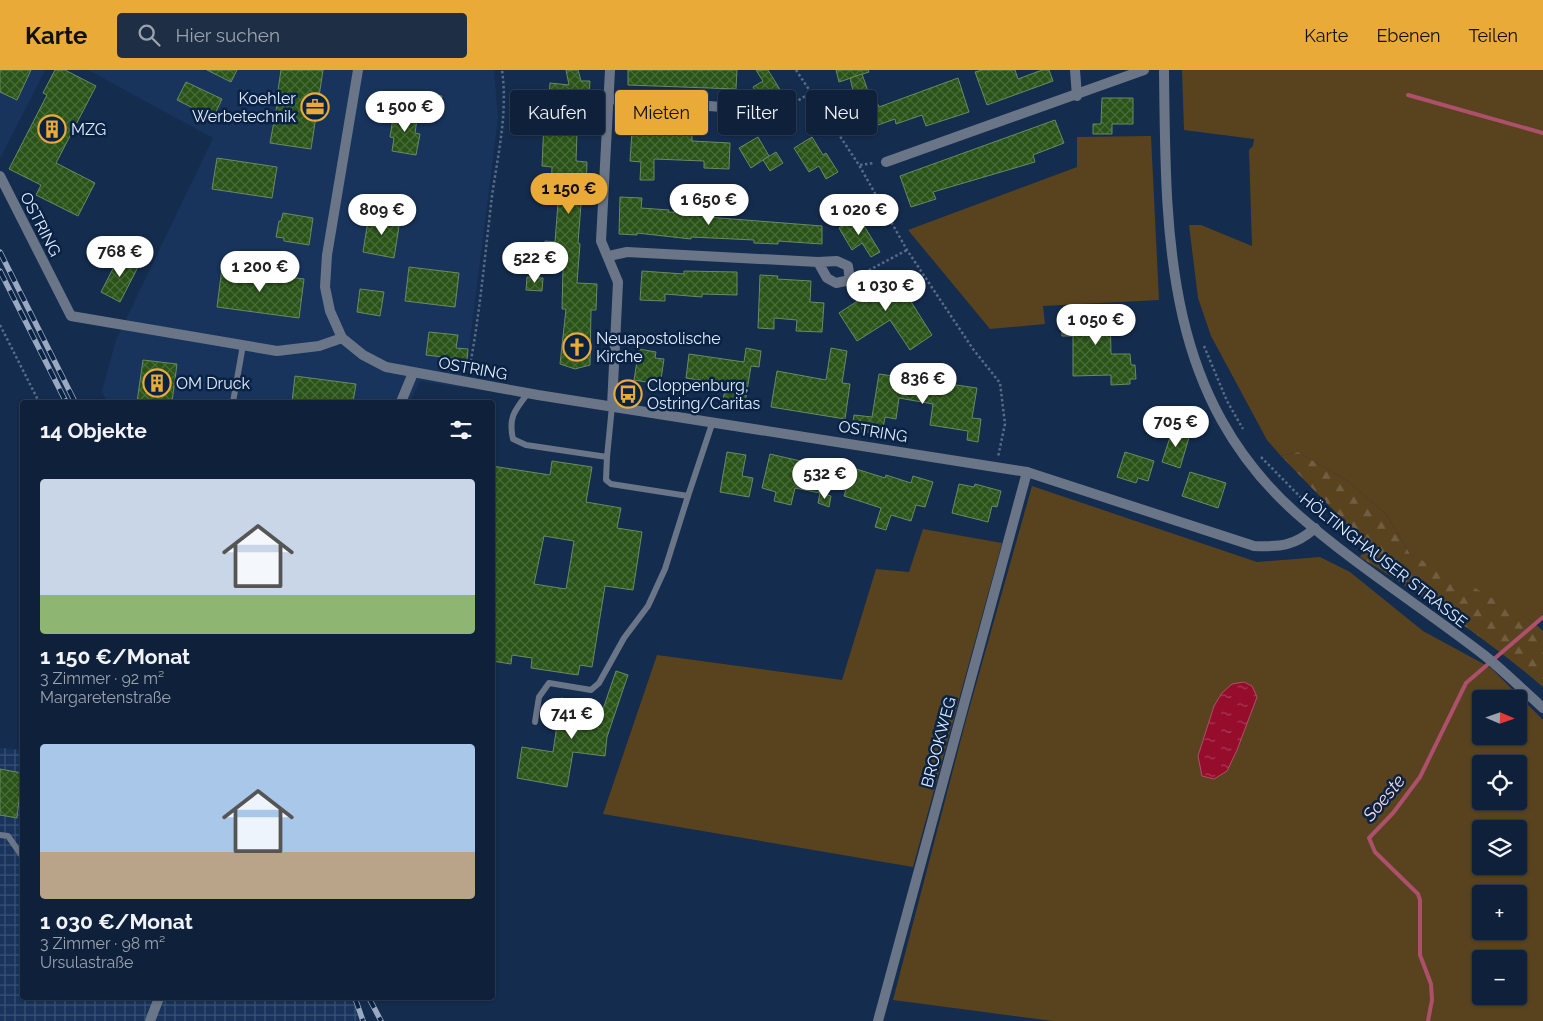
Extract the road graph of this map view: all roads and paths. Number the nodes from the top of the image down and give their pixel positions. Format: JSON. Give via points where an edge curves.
{"nodes":[{"id":1,"x":358,"y":70,"type":"edge"},
{"id":2,"x":502,"y":70,"type":"edge"},
{"id":3,"x":610,"y":70,"type":"edge"},
{"id":4,"x":796,"y":70,"type":"edge"},
{"id":5,"x":1075,"y":70,"type":"edge"},
{"id":6,"x":1144,"y":70,"type":"edge"},
{"id":7,"x":1164,"y":70,"type":"edge"},
{"id":8,"x":808,"y":90,"type":"edge"},
{"id":9,"x":1077,"y":96,"type":"junction"},
{"id":10,"x":608,"y":99,"type":"junction"},
{"id":11,"x":718,"y":107,"type":"edge"},
{"id":12,"x":839,"y":135,"type":"edge"},
{"id":13,"x":886,"y":162,"type":"joint"},
{"id":14,"x":859,"y":165,"type":"junction"},
{"id":15,"x":0,"y":176,"type":"edge"},
{"id":16,"x":907,"y":250,"type":"junction"},
{"id":17,"x":609,"y":256,"type":"junction"},
{"id":18,"x":818,"y":262,"type":"junction"},
{"id":19,"x":850,"y":280,"type":"junction"},
{"id":20,"x":0,"y":325,"type":"edge"},
{"id":21,"x":342,"y":338,"type":"junction"},
{"id":22,"x":1204,"y":344,"type":"dead end"},
{"id":23,"x":243,"y":345,"type":"junction"},
{"id":24,"x":413,"y":373,"type":"junction"},
{"id":25,"x":467,"y":381,"type":"junction"},
{"id":26,"x":528,"y":393,"type":"junction"},
{"id":27,"x":38,"y":400,"type":"edge"},
{"id":28,"x":233,"y":400,"type":"edge"},
{"id":29,"x":402,"y":400,"type":"edge"},
{"id":30,"x":612,"y":406,"type":"junction"},
{"id":31,"x":713,"y":421,"type":"junction"},
{"id":32,"x":1247,"y":435,"type":"dead end"},
{"id":33,"x":1257,"y":452,"type":"dead end"},
{"id":34,"x":607,"y":457,"type":"junction"},
{"id":35,"x":996,"y":466,"type":"junction"},
{"id":36,"x":1027,"y":472,"type":"junction"},
{"id":37,"x":688,"y":496,"type":"junction"},
{"id":38,"x":1323,"y":519,"type":"dead end"},
{"id":39,"x":1315,"y":528,"type":"junction"},
{"id":40,"x":1381,"y":564,"type":"dead end"},
{"id":41,"x":1456,"y":618,"type":"dead end"},
{"id":42,"x":1543,"y":708,"type":"edge"},
{"id":43,"x":536,"y":722,"type":"dead end"},
{"id":44,"x":0,"y":835,"type":"edge"},
{"id":45,"x":20,"y":853,"type":"edge"},
{"id":46,"x":155,"y":1000,"type":"edge"},
{"id":47,"x":150,"y":1021,"type":"edge"},
{"id":48,"x":878,"y":1021,"type":"edge"}],
"edges":[{"from":1,"to":21,"type":"street","via":[[327,255],[326,287],[330,311]]},
{"from":2,"to":25,"type":"path","via":[[504,120],[492,195],[478,327]]},
{"from":3,"to":10,"type":"street"},
{"from":4,"to":8,"type":"path"},
{"from":5,"to":9,"type":"street"},
{"from":6,"to":9,"type":"street"},
{"from":7,"to":39,"type":"street","name":"HÖLTINGHAUSER STRASSE","via":[[1170,250],[1188,342],[1215,409],[1251,465]]},
{"from":9,"to":13,"type":"street"},
{"from":10,"to":11,"type":"street"},
{"from":10,"to":17,"type":"street","via":[[601,240]]},
{"from":12,"to":14,"type":"path"},
{"from":13,"to":14,"type":"path"},
{"from":14,"to":16,"type":"path"},
{"from":15,"to":23,"type":"street","name":"OSTRING","via":[[70,316]]},
{"from":16,"to":19,"type":"path"},
{"from":16,"to":35,"type":"path","via":[[1000,383],[1005,424]]},
{"from":17,"to":18,"type":"street","via":[[627,252]]},
{"from":17,"to":30,"type":"street","via":[[618,282]]},
{"from":18,"to":19,"type":"street","via":[[827,278],[836,283]]},
{"from":18,"to":19,"type":"street","via":[[837,261],[848,266]]},
{"from":20,"to":27,"type":"path"},
{"from":21,"to":23,"type":"street","name":"OSTRING","via":[[318,346],[277,351]]},
{"from":21,"to":24,"type":"street","name":"OSTRING","via":[[363,355],[386,367]]},
{"from":22,"to":32,"type":"path","via":[[1227,401]]},
{"from":23,"to":28,"type":"lane"},
{"from":24,"to":25,"type":"street","name":"OSTRING"},
{"from":24,"to":29,"type":"street","name":"OSTRING"},
{"from":25,"to":26,"type":"street","name":"OSTRING"},
{"from":26,"to":30,"type":"street","name":"OSTRING"},
{"from":26,"to":34,"type":"lane","via":[[514,412],[510,425],[513,439],[526,446]]},
{"from":30,"to":31,"type":"street","name":"OSTRING"},
{"from":30,"to":34,"type":"lane"},
{"from":31,"to":35,"type":"street","name":"OSTRING"},
{"from":31,"to":37,"type":"lane"},
{"from":33,"to":38,"type":"path"},
{"from":34,"to":37,"type":"lane","via":[[605,474],[611,484]]},
{"from":35,"to":36,"type":"street","name":"OSTRING"},
{"from":36,"to":39,"type":"street","name":"OSTRING","via":[[1254,546],[1278,547],[1302,540]]},
{"from":36,"to":48,"type":"street","name":"BROOKWEG"},
{"from":37,"to":43,"type":"lane","via":[[665,569],[648,606],[624,638],[599,683],[591,690],[549,683],[540,697]]},
{"from":39,"to":42,"type":"street","name":"HÖLTINGHAUSER STRASSE","via":[[1482,654]]},
{"from":40,"to":41,"type":"path"},
{"from":44,"to":45,"type":"lane","via":[[8,836]]},
{"from":46,"to":47,"type":"street"}]}
